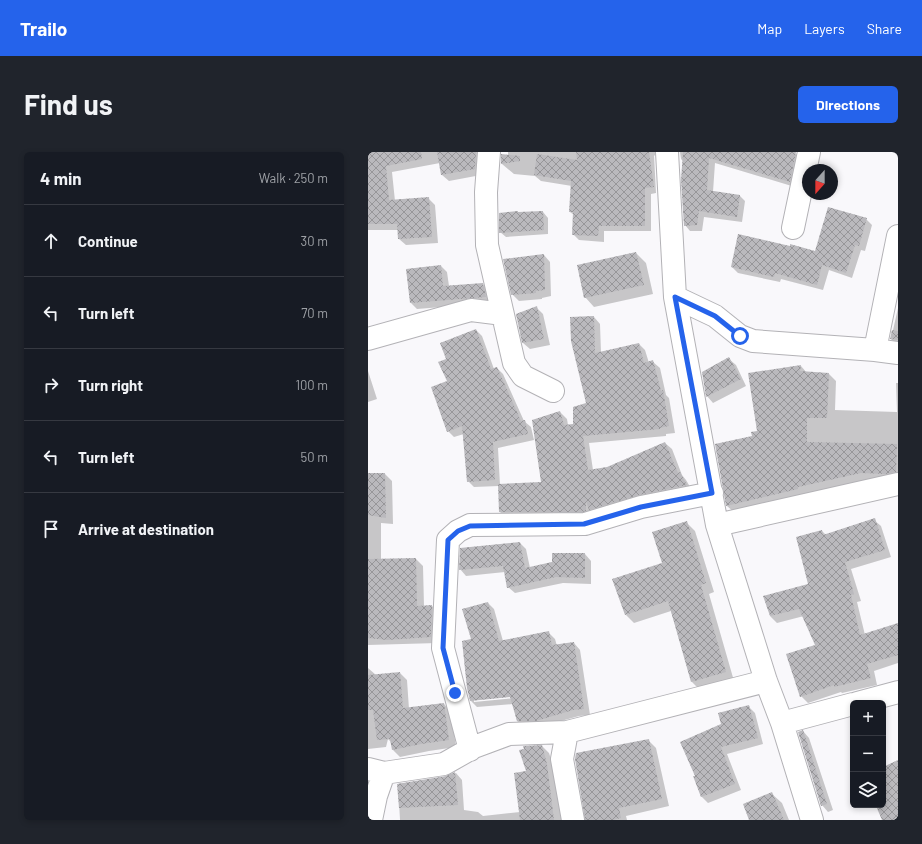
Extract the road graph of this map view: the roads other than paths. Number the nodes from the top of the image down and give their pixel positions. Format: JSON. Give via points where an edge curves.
{"nodes":[{"id":1,"x":489,"y":152,"type":"edge"},
{"id":2,"x":667,"y":152,"type":"edge"},
{"id":3,"x":809,"y":152,"type":"edge"},
{"id":4,"x":793,"y":228,"type":"dead end"},
{"id":5,"x":898,"y":236,"type":"edge"},
{"id":6,"x":675,"y":297,"type":"junction"},
{"id":7,"x":503,"y":314,"type":"junction"},
{"id":8,"x":368,"y":339,"type":"edge"},
{"id":9,"x":875,"y":350,"type":"junction"},
{"id":10,"x":898,"y":353,"type":"edge"},
{"id":11,"x":553,"y":391,"type":"dead end"},
{"id":12,"x":898,"y":484,"type":"edge"},
{"id":13,"x":712,"y":493,"type":"junction"},
{"id":14,"x":717,"y":525,"type":"junction"},
{"id":15,"x":766,"y":681,"type":"junction"},
{"id":16,"x":898,"y":692,"type":"edge"},
{"id":17,"x":868,"y":700,"type":"edge"},
{"id":18,"x":850,"y":705,"type":"edge"},
{"id":19,"x":782,"y":723,"type":"junction"},
{"id":20,"x":567,"y":732,"type":"junction"},
{"id":21,"x":470,"y":750,"type":"junction"},
{"id":22,"x":376,"y":771,"type":"edge"},
{"id":23,"x":371,"y":820,"type":"edge"},
{"id":24,"x":573,"y":820,"type":"edge"},
{"id":25,"x":812,"y":820,"type":"edge"}],
"edges":[{"from":1,"to":7,"type":"street","via":[[486,192],[487,245]]},
{"from":2,"to":6,"type":"street"},
{"from":3,"to":4,"type":"street"},
{"from":5,"to":9,"type":"street"},
{"from":6,"to":9,"type":"street","via":[[715,316],[740,336],[754,341]]},
{"from":6,"to":13,"type":"street"},
{"from":7,"to":8,"type":"street","via":[[471,310]]},
{"from":7,"to":11,"type":"street","via":[[514,363],[523,376]]},
{"from":9,"to":10,"type":"street"},
{"from":12,"to":14,"type":"street"},
{"from":13,"to":14,"type":"street"},
{"from":13,"to":21,"type":"street","via":[[641,507],[584,524],[470,526],[458,531],[448,540],[443,648]]},
{"from":14,"to":15,"type":"street"},
{"from":15,"to":19,"type":"street"},
{"from":15,"to":20,"type":"street"},
{"from":16,"to":17,"type":"street"},
{"from":18,"to":19,"type":"street"},
{"from":19,"to":25,"type":"street"},
{"from":20,"to":21,"type":"street","via":[[509,734]]},
{"from":20,"to":24,"type":"street","via":[[562,759]]},
{"from":21,"to":22,"type":"street","via":[[444,764]]},
{"from":22,"to":23,"type":"street","via":[[376,796]]}]}
